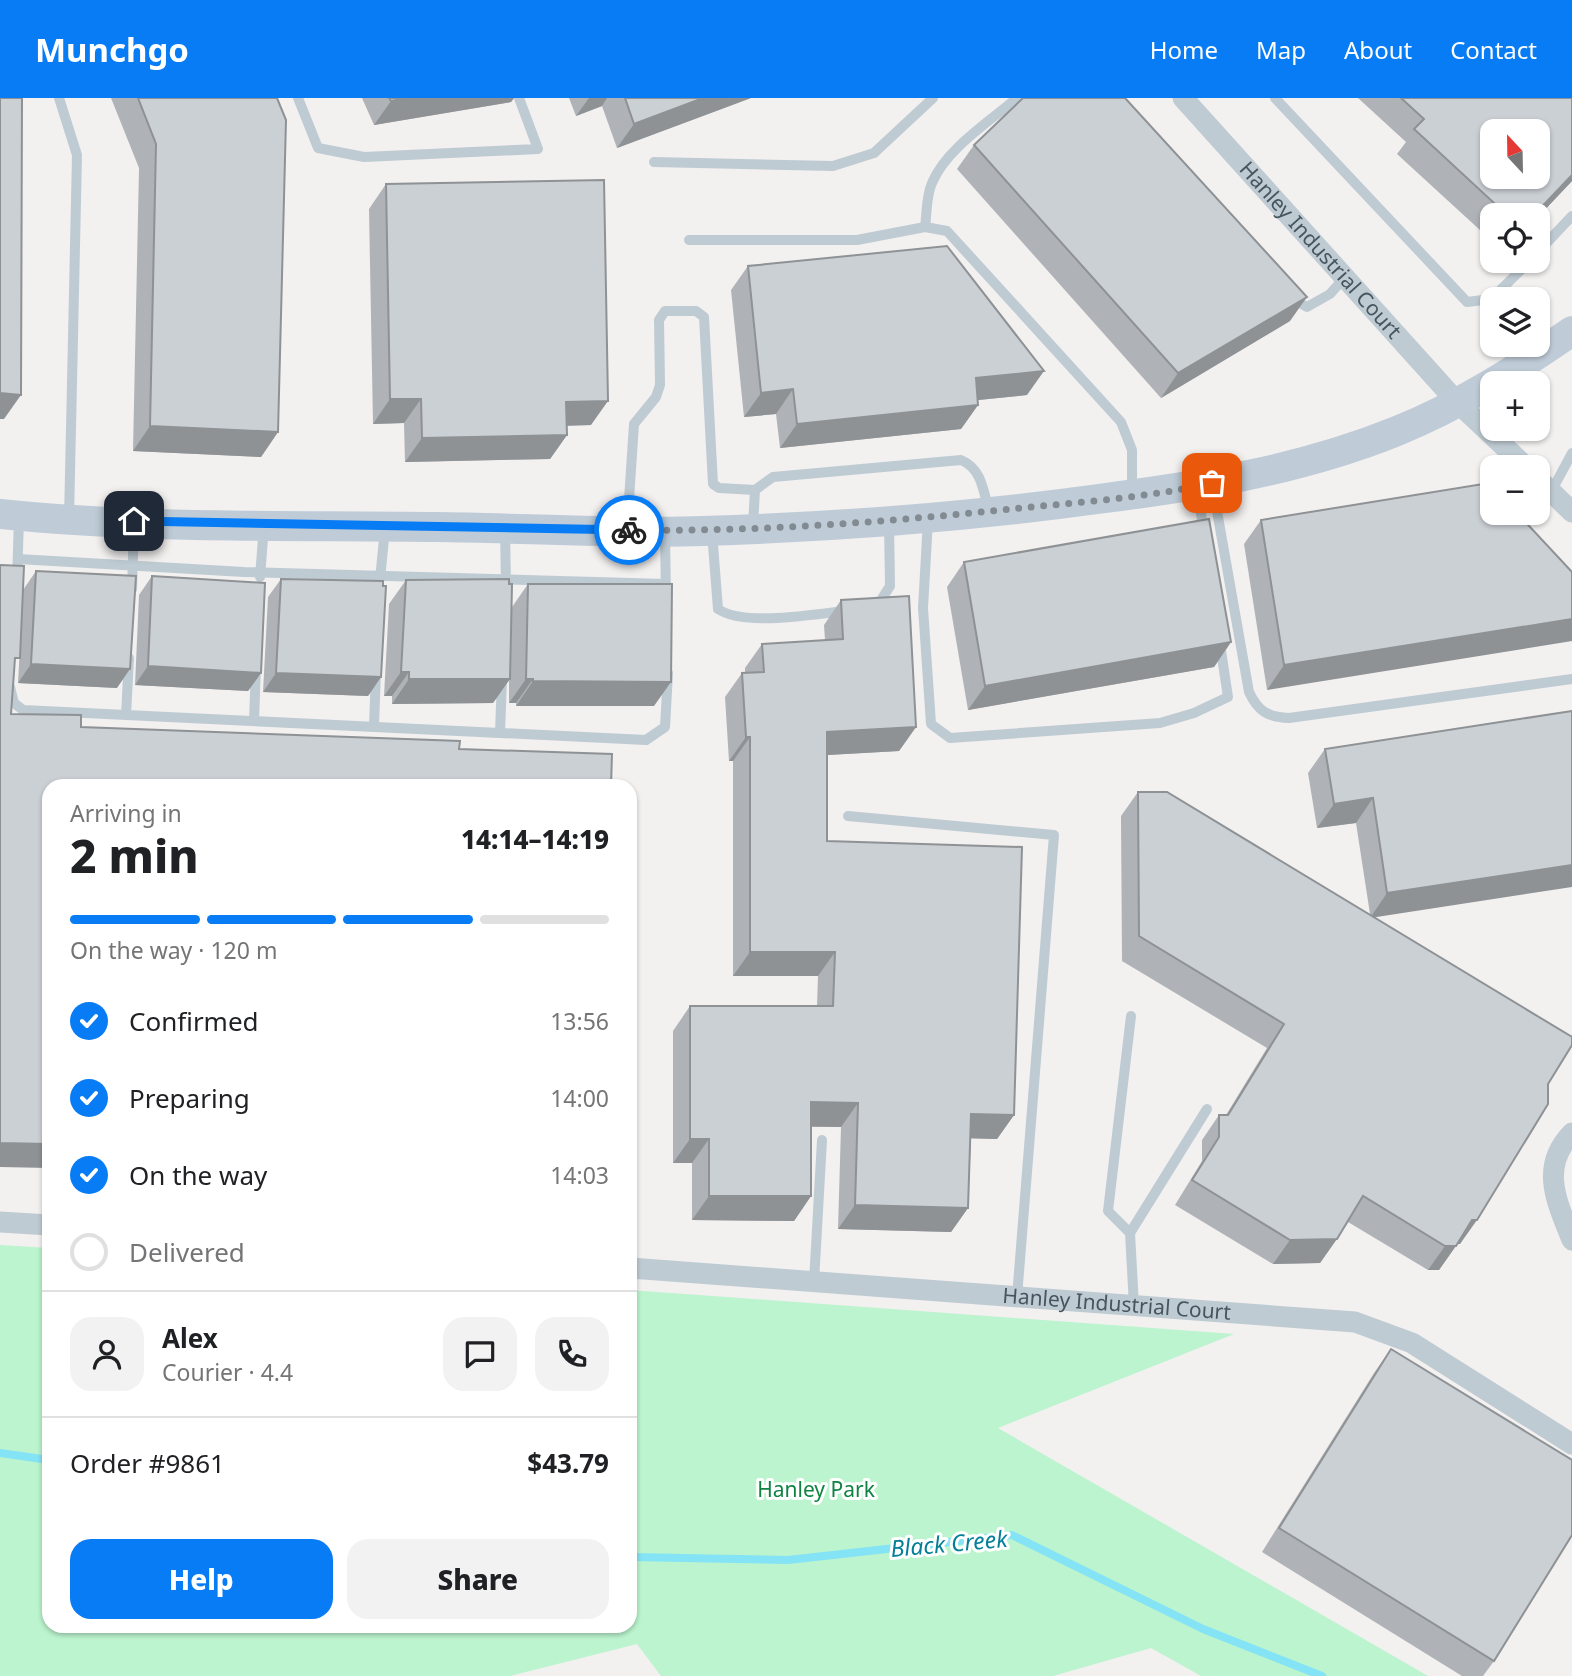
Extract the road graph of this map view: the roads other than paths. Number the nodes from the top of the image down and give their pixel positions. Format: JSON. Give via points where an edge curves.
{"nodes":[{"id":1,"x":59,"y":98,"type":"edge"},
{"id":2,"x":298,"y":98,"type":"edge"},
{"id":3,"x":519,"y":98,"type":"edge"},
{"id":4,"x":933,"y":98,"type":"edge"},
{"id":5,"x":1017,"y":98,"type":"edge"},
{"id":6,"x":1183,"y":98,"type":"edge"},
{"id":7,"x":1275,"y":98,"type":"edge"},
{"id":8,"x":654,"y":162,"type":"dead end"},
{"id":9,"x":1572,"y":216,"type":"edge"},
{"id":10,"x":925,"y":227,"type":"junction"},
{"id":11,"x":1550,"y":239,"type":"edge"},
{"id":12,"x":689,"y":240,"type":"dead end"},
{"id":13,"x":1518,"y":273,"type":"edge"},
{"id":14,"x":1345,"y":277,"type":"junction"},
{"id":15,"x":1287,"y":293,"type":"edge"},
{"id":16,"x":1572,"y":331,"type":"edge"},
{"id":17,"x":1457,"y":402,"type":"junction"},
{"id":18,"x":1572,"y":453,"type":"edge"},
{"id":19,"x":1513,"y":455,"type":"edge"},
{"id":20,"x":1550,"y":480,"type":"edge"},
{"id":21,"x":1205,"y":484,"type":"junction"},
{"id":22,"x":755,"y":490,"type":"junction"},
{"id":23,"x":1550,"y":491,"type":"edge"},
{"id":24,"x":1132,"y":495,"type":"junction"},
{"id":25,"x":989,"y":512,"type":"junction"},
{"id":26,"x":1572,"y":512,"type":"edge"},
{"id":27,"x":9,"y":515,"type":"edge"},
{"id":28,"x":928,"y":518,"type":"junction"},
{"id":29,"x":69,"y":519,"type":"junction"},
{"id":30,"x":134,"y":521,"type":"junction"},
{"id":31,"x":889,"y":521,"type":"junction"},
{"id":32,"x":264,"y":524,"type":"junction"},
{"id":33,"x":386,"y":526,"type":"junction"},
{"id":34,"x":505,"y":528,"type":"junction"},
{"id":35,"x":753,"y":529,"type":"junction"},
{"id":36,"x":628,"y":530,"type":"junction"},
{"id":37,"x":665,"y":530,"type":"junction"},
{"id":38,"x":712,"y":530,"type":"junction"},
{"id":39,"x":1207,"y":552,"type":"edge"},
{"id":40,"x":18,"y":559,"type":"junction"},
{"id":41,"x":133,"y":565,"type":"junction"},
{"id":42,"x":260,"y":572,"type":"junction"},
{"id":43,"x":380,"y":575,"type":"junction"},
{"id":44,"x":506,"y":577,"type":"junction"},
{"id":45,"x":666,"y":584,"type":"junction"},
{"id":46,"x":16,"y":586,"type":"edge"},
{"id":47,"x":260,"y":586,"type":"edge"},
{"id":48,"x":380,"y":588,"type":"edge"},
{"id":49,"x":505,"y":603,"type":"edge"},
{"id":50,"x":131,"y":606,"type":"edge"},
{"id":51,"x":667,"y":611,"type":"edge"},
{"id":52,"x":1218,"y":631,"type":"edge"},
{"id":53,"x":130,"y":647,"type":"edge"},
{"id":54,"x":257,"y":653,"type":"edge"},
{"id":55,"x":377,"y":657,"type":"edge"},
{"id":56,"x":667,"y":667,"type":"edge"},
{"id":57,"x":502,"y":668,"type":"edge"},
{"id":58,"x":1572,"y":679,"type":"edge"},
{"id":59,"x":11,"y":681,"type":"edge"},
{"id":60,"x":126,"y":715,"type":"junction"},
{"id":61,"x":254,"y":721,"type":"junction"},
{"id":62,"x":374,"y":726,"type":"junction"},
{"id":63,"x":500,"y":733,"type":"junction"},
{"id":64,"x":848,"y":816,"type":"dead end"},
{"id":65,"x":1131,"y":1016,"type":"dead end"},
{"id":66,"x":1207,"y":1109,"type":"dead end"},
{"id":67,"x":1572,"y":1133,"type":"edge"},
{"id":68,"x":822,"y":1140,"type":"dead end"},
{"id":69,"x":0,"y":1222,"type":"edge"},
{"id":70,"x":42,"y":1225,"type":"edge"},
{"id":71,"x":1130,"y":1233,"type":"junction"},
{"id":72,"x":1572,"y":1240,"type":"edge"},
{"id":73,"x":637,"y":1269,"type":"edge"},
{"id":74,"x":814,"y":1282,"type":"junction"},
{"id":75,"x":1017,"y":1297,"type":"junction"},
{"id":76,"x":1134,"y":1306,"type":"junction"},
{"id":77,"x":1572,"y":1444,"type":"edge"}],
"edges":[{"from":1,"to":29,"type":"lane","via":[[76,155]]},
{"from":2,"to":3,"type":"lane","via":[[318,148],[364,157],[538,149]]},
{"from":4,"to":8,"type":"lane","via":[[874,153],[833,166]]},
{"from":5,"to":10,"type":"lane","via":[[937,172],[930,187]]},
{"from":6,"to":14,"type":"street","name":"Hanley Industrial Court"},
{"from":7,"to":13,"type":"lane","via":[[1466,302],[1491,299]]},
{"from":9,"to":11,"type":"lane"},
{"from":10,"to":12,"type":"lane","via":[[856,240]]},
{"from":10,"to":24,"type":"lane","via":[[947,231],[1121,422],[1132,450]]},
{"from":14,"to":15,"type":"lane","via":[[1330,294],[1307,307]]},
{"from":14,"to":17,"type":"street","name":"Hanley Industrial Court"},
{"from":16,"to":17,"type":"street","via":[[1527,363]]},
{"from":17,"to":19,"type":"street","name":"Hanley Industrial Court"},
{"from":17,"to":21,"type":"street","via":[[1398,431],[1333,454]]},
{"from":18,"to":20,"type":"lane"},
{"from":21,"to":24,"type":"street"},
{"from":21,"to":39,"type":"lane"},
{"from":21,"to":58,"type":"lane","via":[[1245,677],[1259,710],[1289,718]]},
{"from":22,"to":25,"type":"lane","via":[[773,477],[961,460],[978,472]]},
{"from":22,"to":35,"type":"lane"},
{"from":22,"to":36,"type":"lane","via":[[713,484],[704,317],[696,311],[665,312],[659,320],[660,385],[634,425]]},
{"from":23,"to":26,"type":"street"},
{"from":24,"to":25,"type":"street"},
{"from":25,"to":28,"type":"street"},
{"from":27,"to":29,"type":"street"},
{"from":27,"to":40,"type":"lane"},
{"from":28,"to":31,"type":"street"},
{"from":28,"to":52,"type":"lane","via":[[923,608],[931,724],[950,738],[1160,723],[1194,713],[1228,697]]},
{"from":29,"to":30,"type":"street"},
{"from":30,"to":32,"type":"street"},
{"from":30,"to":41,"type":"lane"},
{"from":31,"to":35,"type":"street"},
{"from":31,"to":38,"type":"lane","via":[[890,586],[876,609],[759,617],[728,616],[718,609]]},
{"from":32,"to":33,"type":"street"},
{"from":32,"to":42,"type":"lane"},
{"from":33,"to":34,"type":"street"},
{"from":33,"to":43,"type":"lane"},
{"from":34,"to":36,"type":"street"},
{"from":34,"to":44,"type":"lane"},
{"from":35,"to":38,"type":"street"},
{"from":36,"to":37,"type":"street"},
{"from":37,"to":38,"type":"street"},
{"from":37,"to":45,"type":"lane"},
{"from":40,"to":41,"type":"lane"},
{"from":40,"to":46,"type":"lane"},
{"from":41,"to":42,"type":"lane"},
{"from":41,"to":50,"type":"lane"},
{"from":42,"to":43,"type":"lane"},
{"from":42,"to":47,"type":"lane"},
{"from":43,"to":44,"type":"lane"},
{"from":43,"to":48,"type":"lane"},
{"from":44,"to":45,"type":"lane"},
{"from":44,"to":49,"type":"lane"},
{"from":45,"to":51,"type":"lane"},
{"from":53,"to":60,"type":"lane"},
{"from":54,"to":61,"type":"lane"},
{"from":55,"to":62,"type":"lane"},
{"from":56,"to":63,"type":"lane","via":[[665,727],[646,740]]},
{"from":57,"to":63,"type":"lane"},
{"from":59,"to":60,"type":"lane","via":[[14,704],[23,710]]},
{"from":60,"to":61,"type":"lane"},
{"from":61,"to":62,"type":"lane"},
{"from":62,"to":63,"type":"lane"},
{"from":64,"to":75,"type":"lane","via":[[1054,835]]},
{"from":65,"to":71,"type":"lane","via":[[1108,1211]]},
{"from":66,"to":71,"type":"lane"},
{"from":67,"to":72,"type":"street","via":[[1557,1155],[1551,1185]]},
{"from":68,"to":74,"type":"lane"},
{"from":69,"to":70,"type":"street"},
{"from":71,"to":76,"type":"lane"},
{"from":73,"to":74,"type":"street","name":"Hanley Industrial Court"},
{"from":74,"to":75,"type":"street","name":"Hanley Industrial Court"},
{"from":75,"to":76,"type":"street","name":"Hanley Industrial Court"},
{"from":76,"to":77,"type":"street","name":"Hanley Industrial Court","via":[[1355,1322],[1412,1343]]}]}
